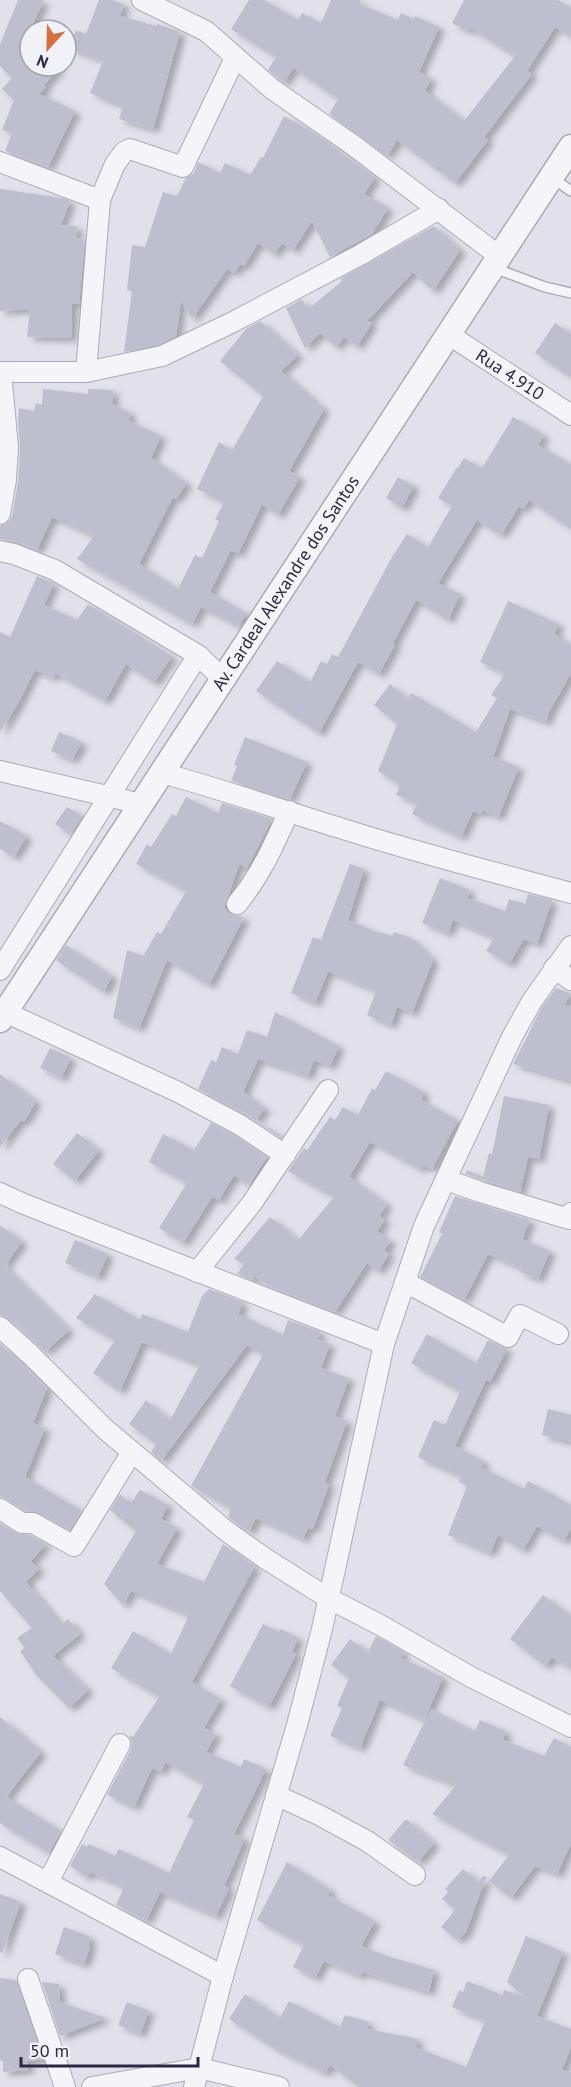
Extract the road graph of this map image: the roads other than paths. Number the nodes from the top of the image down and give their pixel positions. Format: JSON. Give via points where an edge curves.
{"nodes":[{"id":1,"x":142,"y":0,"type":"edge"},
{"id":2,"x":235,"y":58,"type":"junction"},
{"id":3,"x":571,"y":147,"type":"edge"},
{"id":4,"x":0,"y":162,"type":"edge"},
{"id":5,"x":551,"y":177,"type":"junction"},
{"id":6,"x":571,"y":191,"type":"edge"},
{"id":7,"x":100,"y":200,"type":"junction"},
{"id":8,"x":439,"y":209,"type":"junction"},
{"id":9,"x":496,"y":261,"type":"junction"},
{"id":10,"x":571,"y":293,"type":"edge"},
{"id":11,"x":448,"y":334,"type":"junction"},
{"id":12,"x":1,"y":372,"type":"edge"},
{"id":13,"x":86,"y":372,"type":"junction"},
{"id":14,"x":571,"y":415,"type":"edge"},
{"id":15,"x":0,"y":514,"type":"edge"},
{"id":16,"x":0,"y":551,"type":"edge"},
{"id":17,"x":198,"y":655,"type":"junction"},
{"id":18,"x":223,"y":679,"type":"junction"},
{"id":19,"x":0,"y":771,"type":"edge"},
{"id":20,"x":162,"y":772,"type":"junction"},
{"id":21,"x":110,"y":795,"type":"junction"},
{"id":22,"x":141,"y":804,"type":"junction"},
{"id":23,"x":289,"y":811,"type":"junction"},
{"id":24,"x":571,"y":893,"type":"edge"},
{"id":25,"x":237,"y":904,"type":"dead end"},
{"id":26,"x":571,"y":946,"type":"edge"},
{"id":27,"x":554,"y":968,"type":"junction"},
{"id":28,"x":0,"y":970,"type":"edge"},
{"id":29,"x":571,"y":981,"type":"edge"},
{"id":30,"x":24,"y":985,"type":"junction"},
{"id":31,"x":3,"y":1016,"type":"edge"},
{"id":32,"x":328,"y":1090,"type":"dead end"},
{"id":33,"x":285,"y":1155,"type":"junction"},
{"id":34,"x":447,"y":1179,"type":"junction"},
{"id":35,"x":0,"y":1192,"type":"edge"},
{"id":36,"x":571,"y":1213,"type":"edge"},
{"id":37,"x":198,"y":1272,"type":"junction"},
{"id":38,"x":405,"y":1282,"type":"junction"},
{"id":39,"x":0,"y":1327,"type":"edge"},
{"id":40,"x":558,"y":1334,"type":"dead end"},
{"id":41,"x":384,"y":1344,"type":"junction"},
{"id":42,"x":132,"y":1452,"type":"junction"},
{"id":43,"x":0,"y":1509,"type":"edge"},
{"id":44,"x":328,"y":1598,"type":"junction"},
{"id":45,"x":571,"y":1727,"type":"edge"},
{"id":46,"x":120,"y":1744,"type":"dead end"},
{"id":47,"x":276,"y":1795,"type":"junction"},
{"id":48,"x":0,"y":1857,"type":"edge"},
{"id":49,"x":415,"y":1875,"type":"dead end"},
{"id":50,"x":48,"y":1882,"type":"junction"},
{"id":51,"x":223,"y":1976,"type":"junction"},
{"id":52,"x":27,"y":1979,"type":"dead end"},
{"id":53,"x":199,"y":2068,"type":"junction"},
{"id":54,"x":65,"y":2087,"type":"edge"},
{"id":55,"x":92,"y":2087,"type":"edge"},
{"id":56,"x":194,"y":2087,"type":"edge"},
{"id":57,"x":279,"y":2087,"type":"edge"}],
"edges":[{"from":1,"to":2,"type":"street","via":[[206,31]]},
{"from":2,"to":7,"type":"street","via":[[183,167],[130,149],[116,164]]},
{"from":2,"to":8,"type":"street"},
{"from":3,"to":5,"type":"street","name":"Av. Cardeal Alexandre dos Santos"},
{"from":4,"to":7,"type":"street"},
{"from":5,"to":6,"type":"lane"},
{"from":5,"to":9,"type":"street","name":"Av. Cardeal Alexandre dos Santos"},
{"from":7,"to":13,"type":"street"},
{"from":8,"to":9,"type":"street"},
{"from":8,"to":13,"type":"street","via":[[360,255],[162,356]]},
{"from":9,"to":10,"type":"lane","via":[[545,287]]},
{"from":9,"to":11,"type":"street","name":"Av. Cardeal Alexandre dos Santos"},
{"from":11,"to":14,"type":"street","name":"Rua 4.910"},
{"from":11,"to":18,"type":"street","name":"Av. Cardeal Alexandre dos Santos"},
{"from":12,"to":13,"type":"street"},
{"from":12,"to":15,"type":"street","via":[[8,447]]},
{"from":16,"to":17,"type":"street","via":[[55,570]]},
{"from":17,"to":18,"type":"street"},
{"from":17,"to":21,"type":"street"},
{"from":18,"to":20,"type":"street","name":"Av. Cardeal Alexandre dos Santos"},
{"from":19,"to":21,"type":"street"},
{"from":20,"to":22,"type":"street","name":"Av. Cardeal Alexandre dos Santos"},
{"from":20,"to":23,"type":"street"},
{"from":21,"to":22,"type":"street"},
{"from":21,"to":28,"type":"street"},
{"from":22,"to":30,"type":"street","name":"Av. Cardeal Alexandre dos Santos"},
{"from":23,"to":24,"type":"street","via":[[449,861]]},
{"from":23,"to":25,"type":"street","via":[[264,866]]},
{"from":26,"to":27,"type":"street"},
{"from":27,"to":29,"type":"street"},
{"from":27,"to":34,"type":"street","via":[[512,1036]]},
{"from":28,"to":30,"type":"street"},
{"from":30,"to":31,"type":"street","name":"Av. Cardeal Alexandre dos Santos"},
{"from":31,"to":33,"type":"street","via":[[178,1092],[240,1125]]},
{"from":32,"to":33,"type":"street"},
{"from":33,"to":37,"type":"street"},
{"from":34,"to":36,"type":"street","via":[[569,1218]]},
{"from":34,"to":38,"type":"street","via":[[424,1226]]},
{"from":35,"to":37,"type":"street"},
{"from":37,"to":41,"type":"street"},
{"from":38,"to":40,"type":"street","via":[[508,1337],[520,1315]]},
{"from":38,"to":41,"type":"street"},
{"from":39,"to":42,"type":"street"},
{"from":41,"to":44,"type":"street"},
{"from":42,"to":43,"type":"street","via":[[74,1546],[33,1522],[22,1523]]},
{"from":42,"to":44,"type":"street","via":[[225,1530]]},
{"from":44,"to":45,"type":"street"},
{"from":44,"to":47,"type":"street"},
{"from":46,"to":50,"type":"street"},
{"from":47,"to":49,"type":"street","via":[[368,1841]]},
{"from":47,"to":51,"type":"street"},
{"from":48,"to":50,"type":"street"},
{"from":50,"to":51,"type":"street"},
{"from":51,"to":53,"type":"street"},
{"from":52,"to":54,"type":"street"},
{"from":53,"to":55,"type":"street"},
{"from":53,"to":56,"type":"street"},
{"from":53,"to":57,"type":"street"}]}
